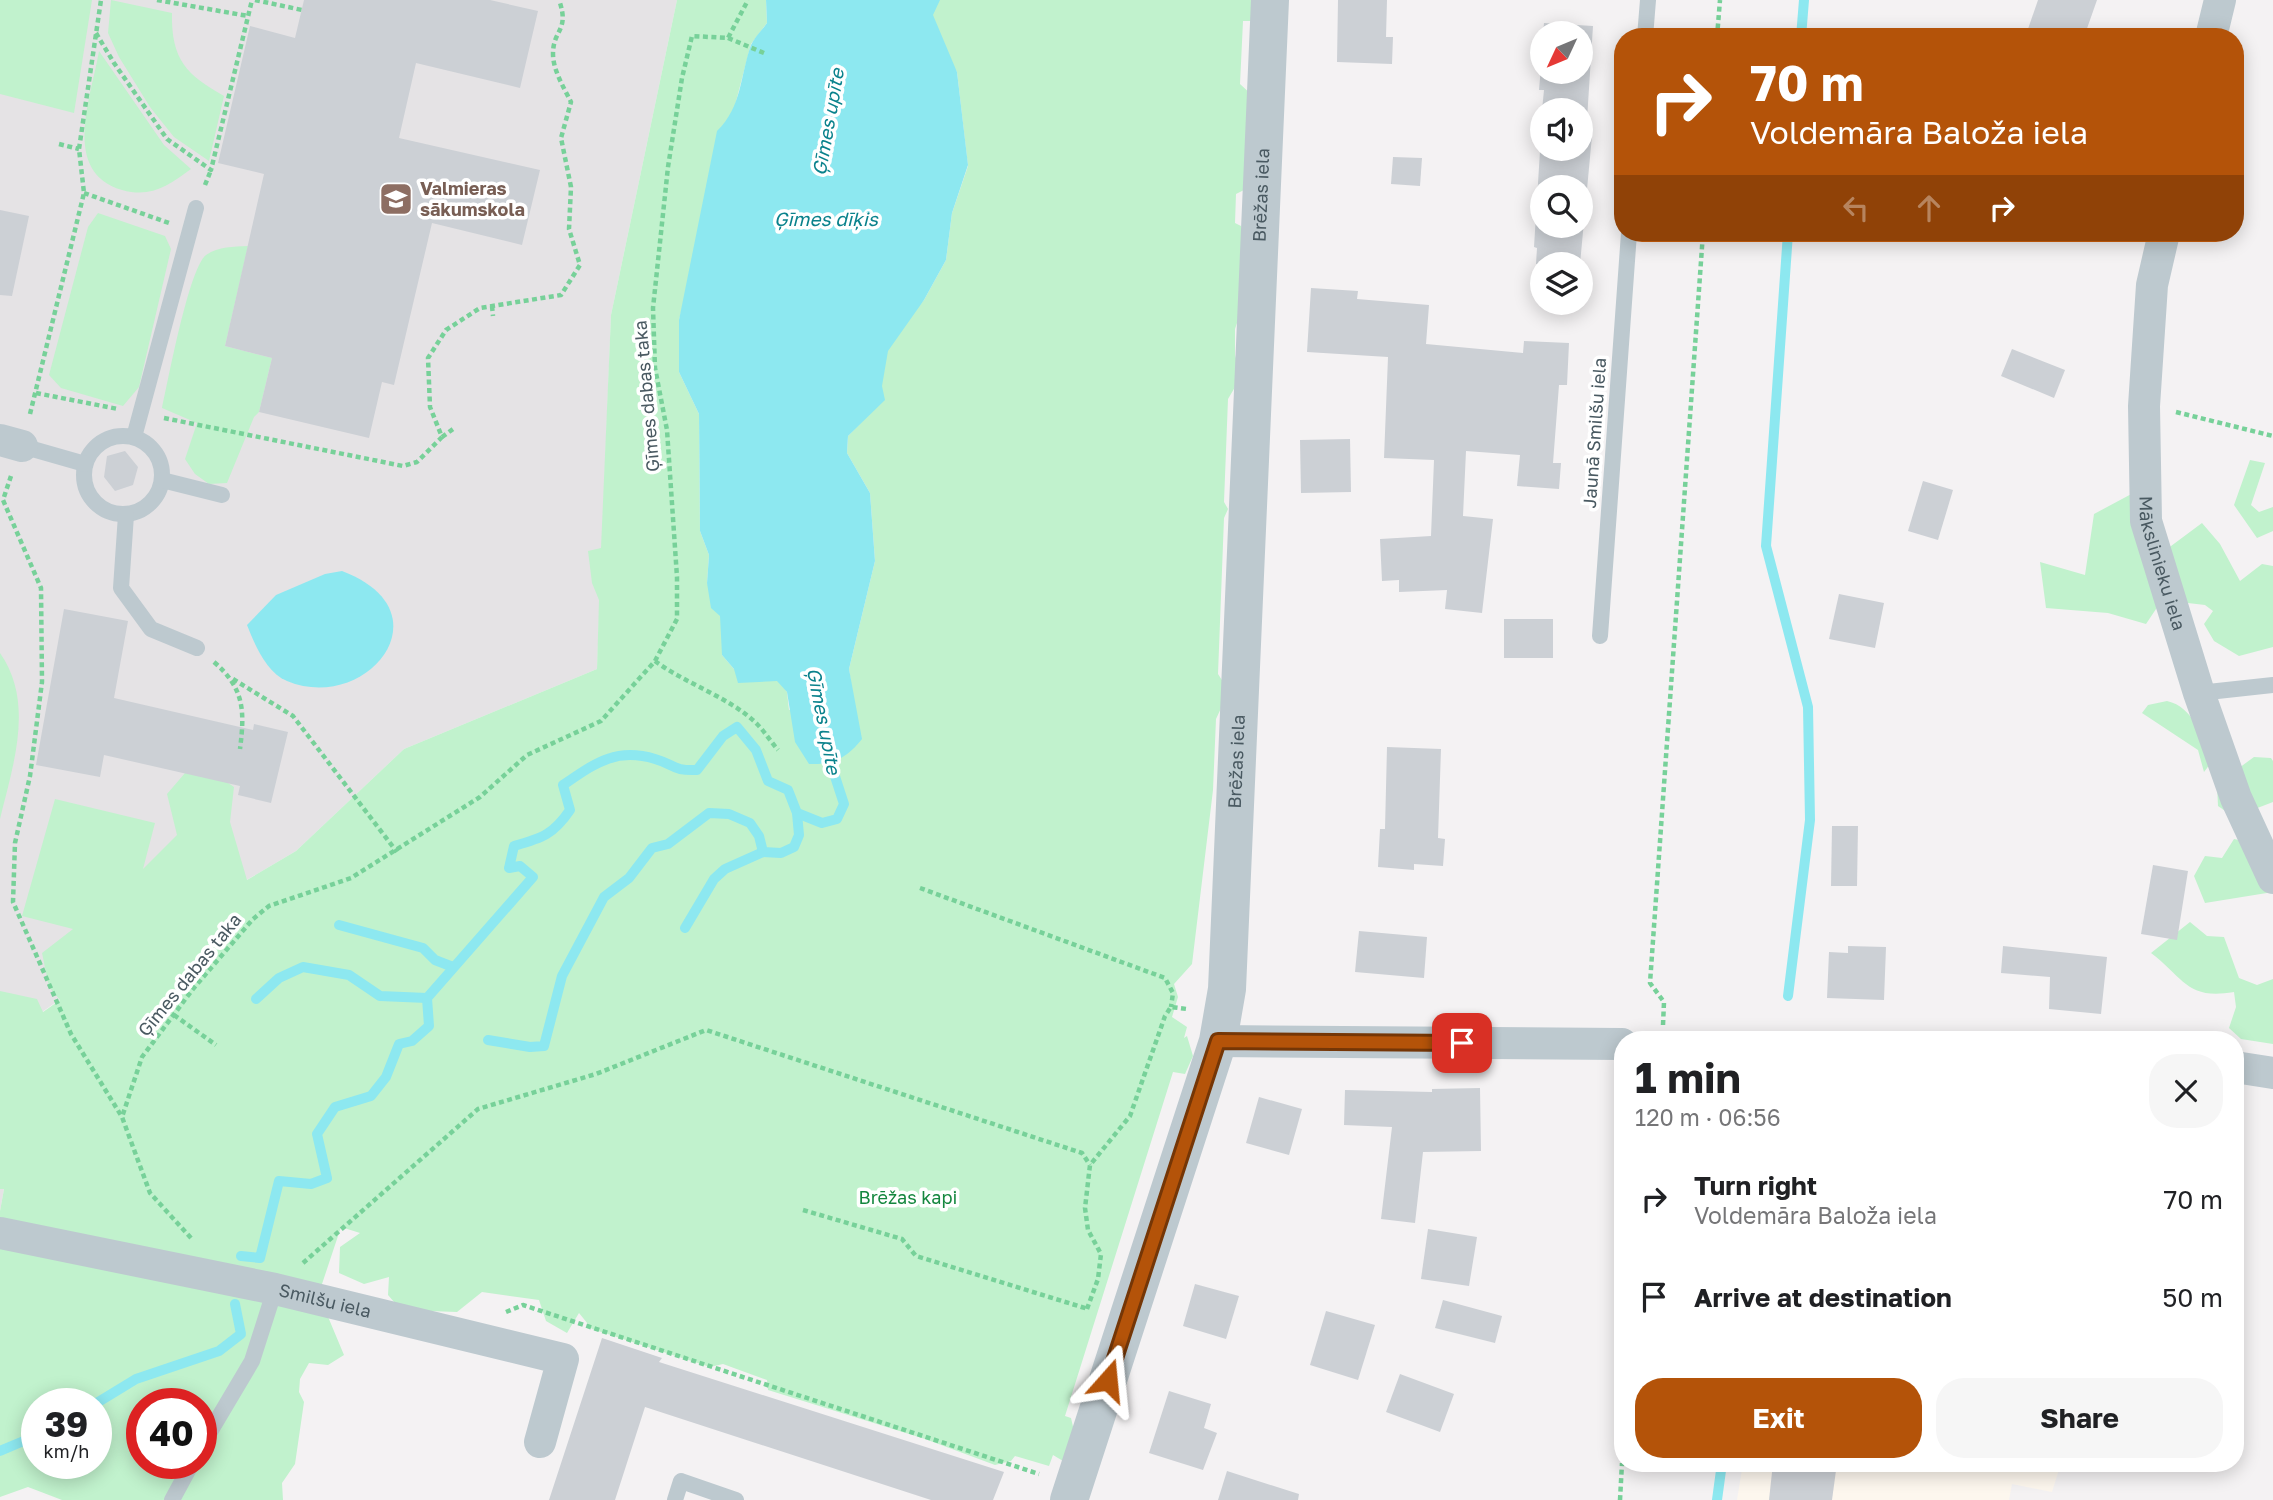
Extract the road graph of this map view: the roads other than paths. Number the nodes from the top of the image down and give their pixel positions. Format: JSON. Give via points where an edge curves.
{"nodes":[{"id":1,"x":1270,"y":0,"type":"edge"},
{"id":2,"x":1648,"y":0,"type":"edge"},
{"id":3,"x":2220,"y":0,"type":"edge"},
{"id":4,"x":1646,"y":28,"type":"edge"},
{"id":5,"x":2213,"y":28,"type":"edge"},
{"id":6,"x":196,"y":208,"type":"dead end"},
{"id":7,"x":1628,"y":242,"type":"edge"},
{"id":8,"x":2162,"y":242,"type":"edge"},
{"id":9,"x":134,"y":438,"type":"junction"},
{"id":10,"x":11,"y":443,"type":"edge"},
{"id":11,"x":85,"y":464,"type":"junction"},
{"id":12,"x":162,"y":480,"type":"junction"},
{"id":13,"x":222,"y":495,"type":"dead end"},
{"id":14,"x":126,"y":515,"type":"junction"},
{"id":15,"x":1600,"y":636,"type":"dead end"},
{"id":16,"x":197,"y":648,"type":"road end"},
{"id":17,"x":2273,"y":685,"type":"edge"},
{"id":18,"x":2199,"y":693,"type":"junction"},
{"id":19,"x":2273,"y":878,"type":"edge"},
{"id":20,"x":1208,"y":1026,"type":"junction"},
{"id":21,"x":1614,"y":1044,"type":"edge"},
{"id":22,"x":2244,"y":1069,"type":"edge"},
{"id":23,"x":2273,"y":1073,"type":"edge"},
{"id":24,"x":0,"y":1233,"type":"edge"},
{"id":25,"x":275,"y":1289,"type":"junction"},
{"id":26,"x":217,"y":1420,"type":"edge"},
{"id":27,"x":540,"y":1441,"type":"dead end"},
{"id":28,"x":183,"y":1479,"type":"edge"},
{"id":29,"x":1059,"y":1489,"type":"edge"},
{"id":30,"x":172,"y":1500,"type":"edge"},
{"id":31,"x":675,"y":1500,"type":"edge"},
{"id":32,"x":736,"y":1500,"type":"edge"}],
"edges":[{"from":1,"to":20,"type":"street","name":"Brēžas iela","via":[[1227,989]]},
{"from":2,"to":4,"type":"lane"},
{"from":3,"to":5,"type":"street"},
{"from":6,"to":9,"type":"lane"},
{"from":7,"to":15,"type":"lane","name":"Jaunā Smilšu iela"},
{"from":8,"to":18,"type":"street","name":"Mākslinieku iela","via":[[2152,285],[2144,405],[2146,521]]},
{"from":9,"to":11,"type":"lane","via":[[110,438],[90,453]]},
{"from":9,"to":12,"type":"lane","via":[[156,454]]},
{"from":10,"to":11,"type":"lane"},
{"from":11,"to":14,"type":"lane","via":[[83,477],[92,500]]},
{"from":12,"to":13,"type":"lane"},
{"from":12,"to":14,"type":"lane","via":[[150,504]]},
{"from":14,"to":16,"type":"lane","via":[[121,588],[150,629]]},
{"from":17,"to":18,"type":"lane"},
{"from":18,"to":19,"type":"street","name":"Mākslinieku iela","via":[[2236,798]]},
{"from":20,"to":21,"type":"street"},
{"from":20,"to":29,"type":"street","name":"Brēžas iela"},
{"from":22,"to":23,"type":"street"},
{"from":24,"to":25,"type":"street","name":"Smilšu iela"},
{"from":25,"to":26,"type":"lane","via":[[252,1361]]},
{"from":25,"to":27,"type":"street","name":"Smilšu iela","via":[[564,1359]]},
{"from":28,"to":30,"type":"lane"},
{"from":31,"to":32,"type":"lane","via":[[681,1481]]}]}
